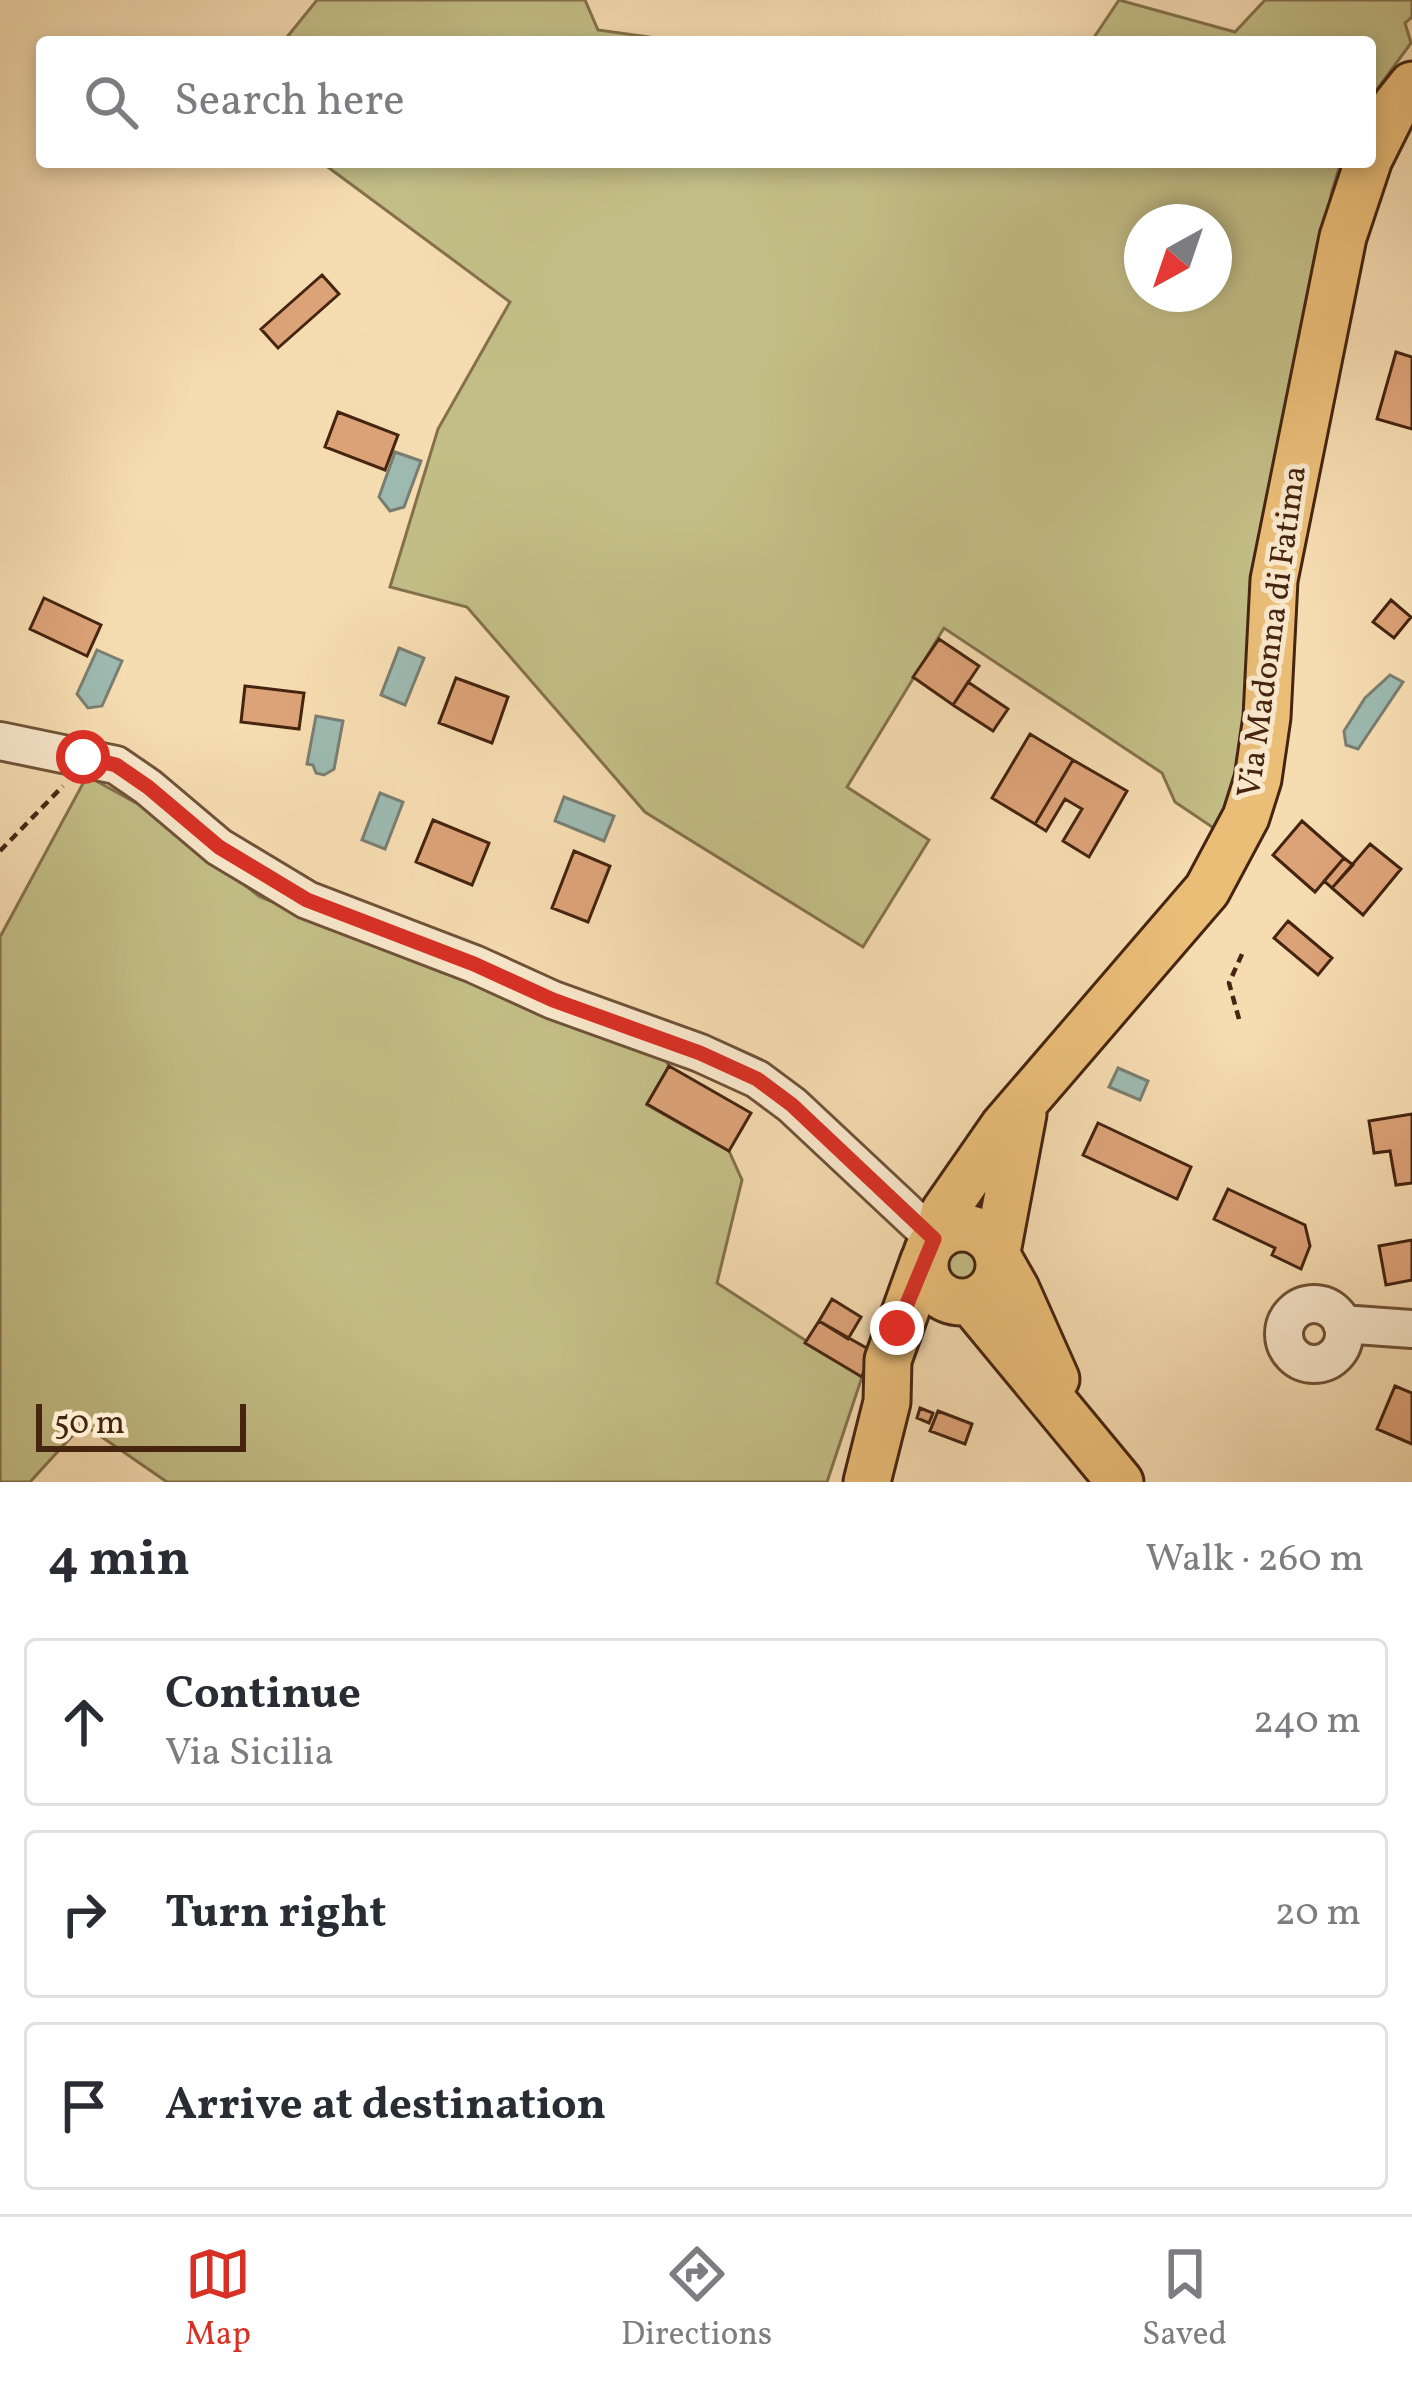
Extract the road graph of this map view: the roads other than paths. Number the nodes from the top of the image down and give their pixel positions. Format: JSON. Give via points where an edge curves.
{"nodes":[{"id":1,"x":1412,"y":85,"type":"edge"},
{"id":2,"x":1376,"y":145,"type":"edge"},
{"id":3,"x":1366,"y":168,"type":"edge"},
{"id":4,"x":0,"y":741,"type":"edge"},
{"id":5,"x":1025,"y":1106,"type":"junction"},
{"id":6,"x":933,"y":1244,"type":"junction"},
{"id":7,"x":998,"y":1256,"type":"junction"},
{"id":8,"x":964,"y":1302,"type":"junction"},
{"id":9,"x":1342,"y":1324,"type":"dead end"},
{"id":10,"x":1412,"y":1329,"type":"edge"},
{"id":11,"x":887,"y":1402,"type":"junction"},
{"id":12,"x":1078,"y":1431,"type":"junction"},
{"id":13,"x":867,"y":1482,"type":"edge"},
{"id":14,"x":1120,"y":1482,"type":"edge"}],
"edges":[{"from":1,"to":2,"type":"main road","name":"Via Madonna di Fatima"},
{"from":3,"to":5,"type":"main road","name":"Via Madonna di Fatima","via":[[1343,237],[1274,580],[1267,717],[1246,817],[1207,890]]},
{"from":4,"to":6,"type":"street","via":[[116,765],[219,847],[307,900],[757,1079]]},
{"from":5,"to":6,"type":"main road","name":"Via Madonna di Fatima","via":[[944,1212]]},
{"from":5,"to":7,"type":"main road"},
{"from":6,"to":7,"type":"main road","via":[[973,1229]]},
{"from":6,"to":8,"type":"main road","via":[[932,1288]]},
{"from":6,"to":11,"type":"main road","name":"Via Madonna di Fatima","via":[[888,1360]]},
{"from":7,"to":8,"type":"main road","via":[[993,1286]]},
{"from":7,"to":12,"type":"main road"},
{"from":8,"to":11,"type":"main road","via":[[938,1310],[924,1326]]},
{"from":8,"to":12,"type":"main road"},
{"from":9,"to":10,"type":"street"},
{"from":11,"to":13,"type":"main road"},
{"from":12,"to":14,"type":"main road"}]}
